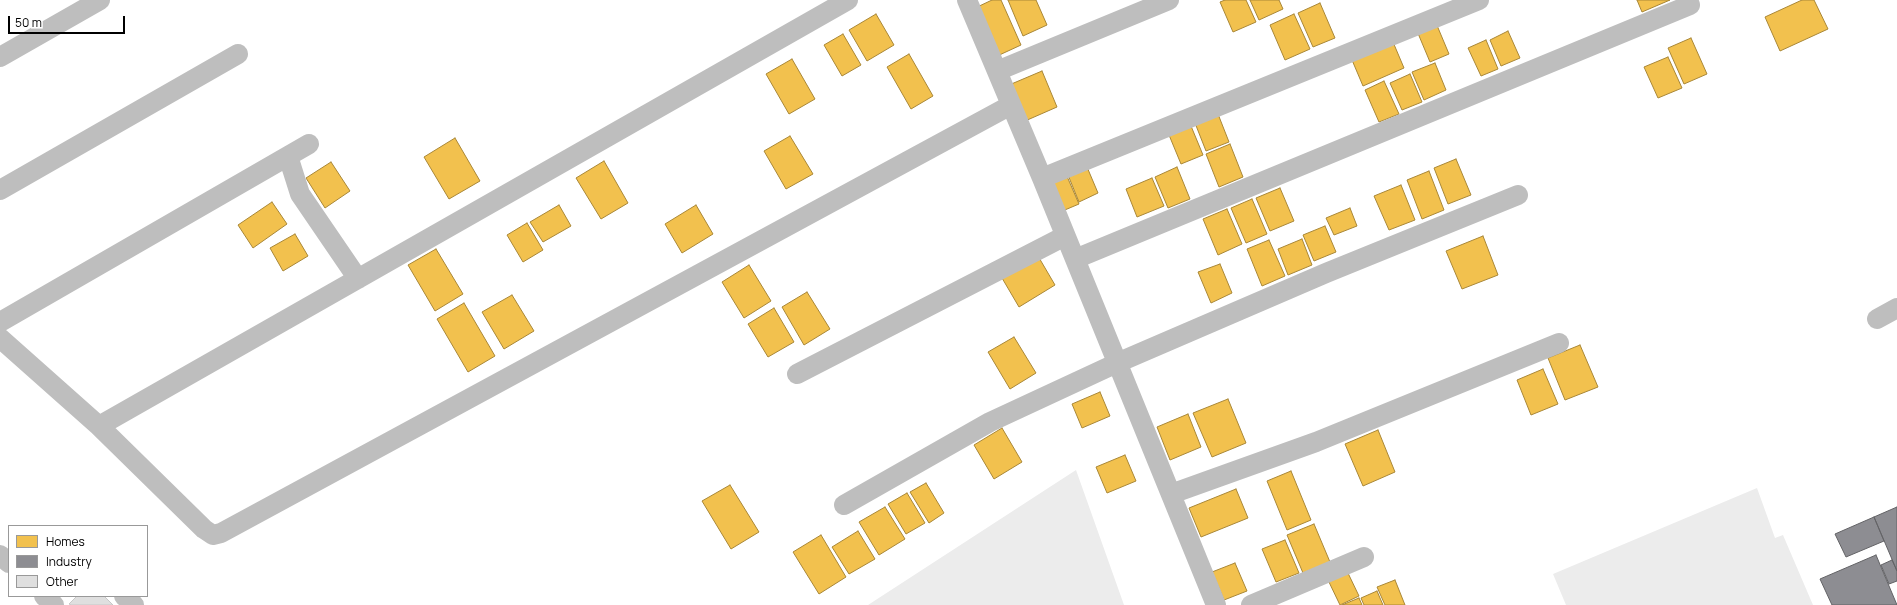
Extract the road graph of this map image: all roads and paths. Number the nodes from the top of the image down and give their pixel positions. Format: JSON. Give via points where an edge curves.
{"nodes":[{"id":1,"x":100,"y":0,"type":"edge"},
{"id":2,"x":848,"y":0,"type":"edge"},
{"id":3,"x":967,"y":0,"type":"edge"},
{"id":4,"x":1169,"y":0,"type":"edge"},
{"id":5,"x":1479,"y":0,"type":"edge"},
{"id":6,"x":1693,"y":2,"type":"edge"},
{"id":7,"x":238,"y":54,"type":"dead end"},
{"id":8,"x":0,"y":57,"type":"edge"},
{"id":9,"x":997,"y":71,"type":"junction"},
{"id":10,"x":1011,"y":105,"type":"junction"},
{"id":11,"x":309,"y":144,"type":"dead end"},
{"id":12,"x":288,"y":156,"type":"junction"},
{"id":13,"x":1042,"y":178,"type":"junction"},
{"id":14,"x":0,"y":190,"type":"edge"},
{"id":15,"x":1518,"y":195,"type":"dead end"},
{"id":16,"x":1065,"y":236,"type":"junction"},
{"id":17,"x":1075,"y":259,"type":"junction"},
{"id":18,"x":358,"y":279,"type":"junction"},
{"id":19,"x":1897,"y":308,"type":"edge"},
{"id":20,"x":1877,"y":319,"type":"dead end"},
{"id":21,"x":0,"y":322,"type":"edge"},
{"id":22,"x":0,"y":338,"type":"edge"},
{"id":23,"x":1559,"y":343,"type":"dead end"},
{"id":24,"x":1117,"y":363,"type":"junction"},
{"id":25,"x":797,"y":374,"type":"dead end"},
{"id":26,"x":99,"y":426,"type":"junction"},
{"id":27,"x":1171,"y":494,"type":"junction"},
{"id":28,"x":844,"y":505,"type":"dead end"},
{"id":29,"x":0,"y":555,"type":"edge"},
{"id":30,"x":1364,"y":557,"type":"dead end"},
{"id":31,"x":8,"y":563,"type":"edge"},
{"id":32,"x":45,"y":597,"type":"edge"},
{"id":33,"x":125,"y":597,"type":"edge"},
{"id":34,"x":54,"y":605,"type":"edge"},
{"id":35,"x":134,"y":605,"type":"edge"},
{"id":36,"x":1216,"y":605,"type":"edge"},
{"id":37,"x":1251,"y":605,"type":"edge"}],
"edges":[{"from":1,"to":8,"type":"street"},
{"from":2,"to":18,"type":"street"},
{"from":3,"to":9,"type":"street"},
{"from":4,"to":9,"type":"street"},
{"from":5,"to":13,"type":"street"},
{"from":6,"to":17,"type":"street"},
{"from":7,"to":14,"type":"street"},
{"from":9,"to":10,"type":"street"},
{"from":10,"to":13,"type":"street"},
{"from":10,"to":26,"type":"street","via":[[221,534],[214,535],[204,529]]},
{"from":11,"to":12,"type":"street"},
{"from":12,"to":18,"type":"street","via":[[300,194]]},
{"from":12,"to":21,"type":"street"},
{"from":13,"to":16,"type":"street"},
{"from":15,"to":24,"type":"street","via":[[1326,273]]},
{"from":16,"to":17,"type":"street"},
{"from":16,"to":25,"type":"street"},
{"from":17,"to":24,"type":"street"},
{"from":18,"to":26,"type":"street"},
{"from":19,"to":20,"type":"street"},
{"from":22,"to":26,"type":"street"},
{"from":23,"to":27,"type":"street","via":[[1316,442]]},
{"from":24,"to":27,"type":"street"},
{"from":24,"to":28,"type":"street","via":[[990,422]]},
{"from":27,"to":36,"type":"street"},
{"from":29,"to":31,"type":"street"},
{"from":30,"to":37,"type":"street"},
{"from":32,"to":34,"type":"street"},
{"from":33,"to":35,"type":"street"}]}
